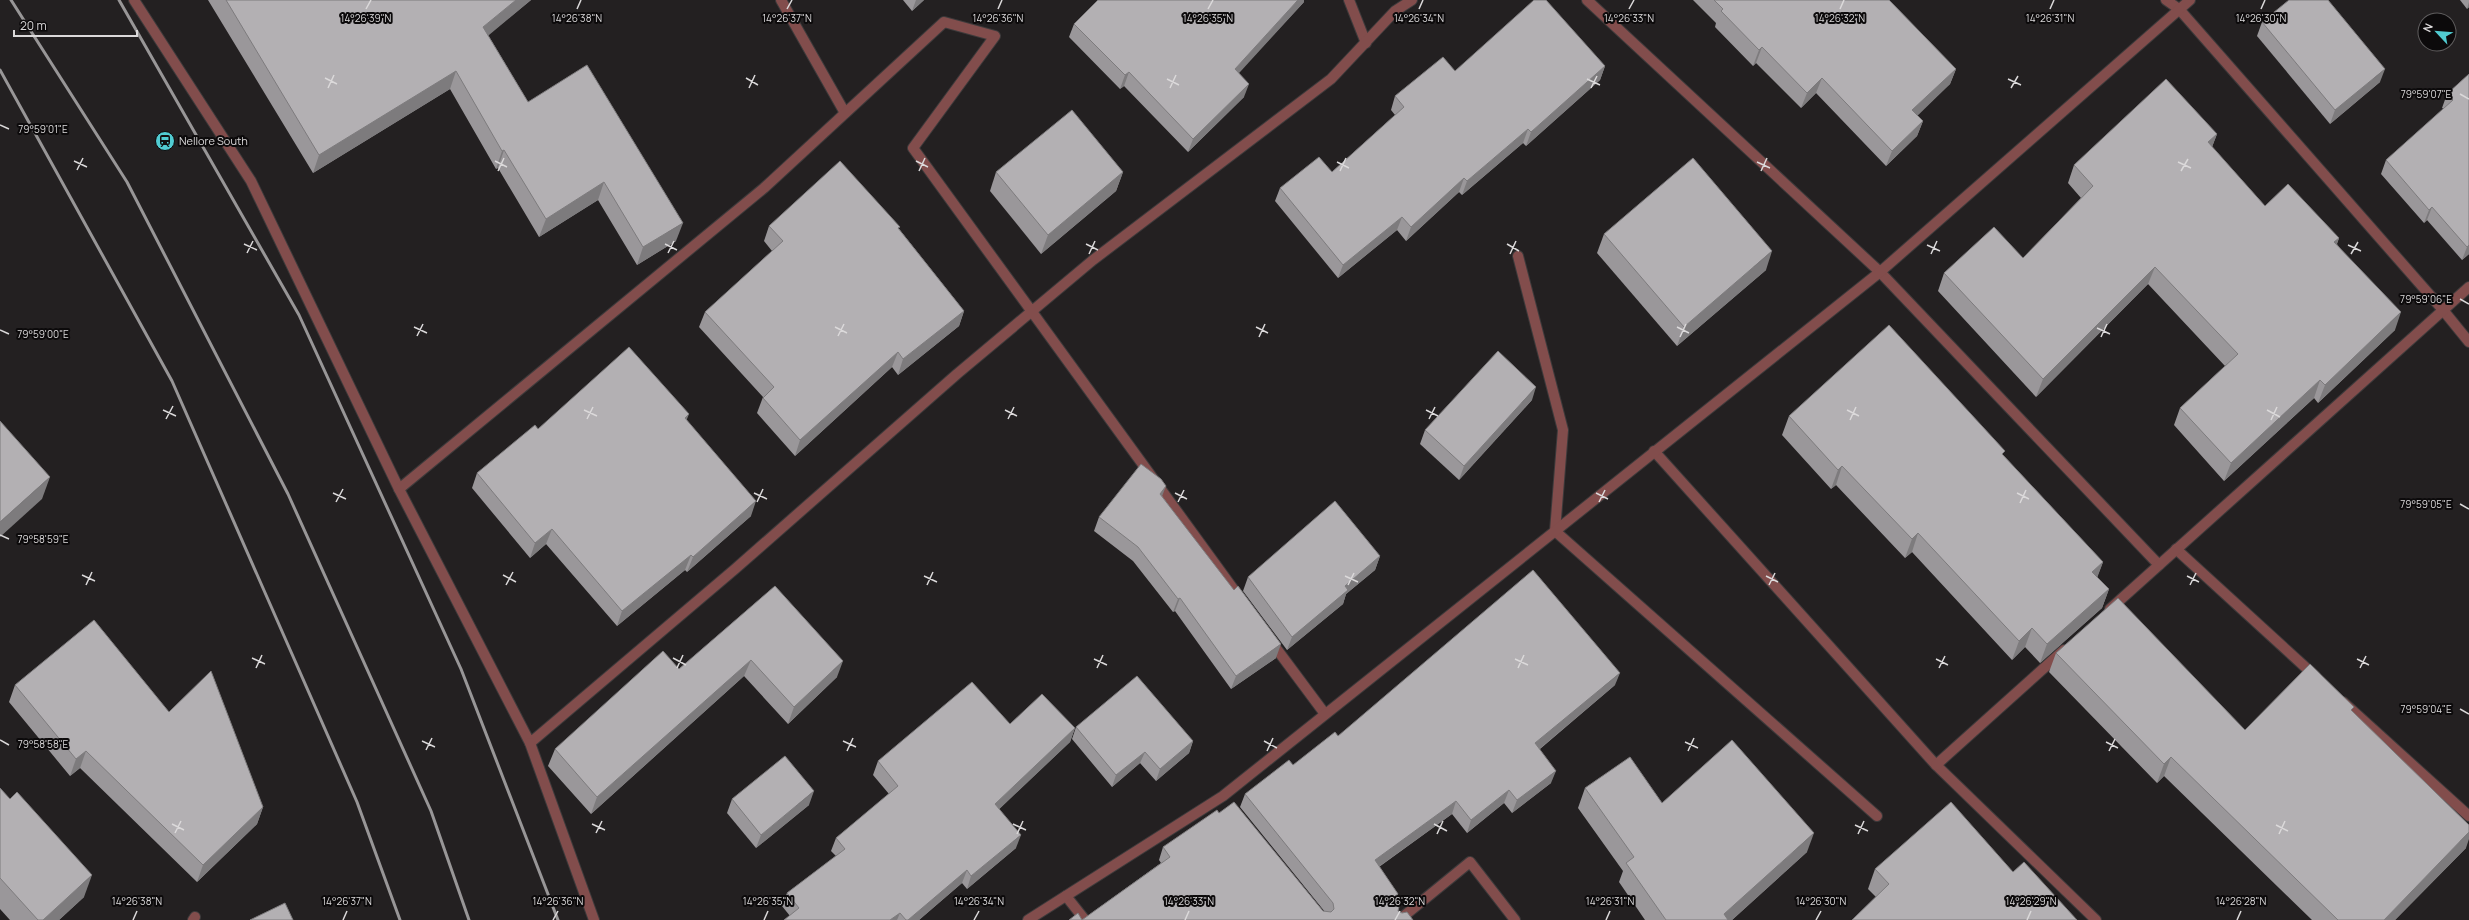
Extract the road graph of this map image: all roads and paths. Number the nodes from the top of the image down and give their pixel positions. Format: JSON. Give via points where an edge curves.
{"nodes":[{"id":1,"x":134,"y":0,"type":"edge"},
{"id":2,"x":781,"y":0,"type":"edge"},
{"id":3,"x":1348,"y":0,"type":"edge"},
{"id":4,"x":1412,"y":0,"type":"edge"},
{"id":5,"x":1587,"y":0,"type":"edge"},
{"id":6,"x":2166,"y":0,"type":"edge"},
{"id":7,"x":2190,"y":0,"type":"edge"},
{"id":8,"x":2179,"y":9,"type":"junction"},
{"id":9,"x":1366,"y":43,"type":"junction"},
{"id":10,"x":845,"y":113,"type":"junction"},
{"id":11,"x":1518,"y":256,"type":"dead end"},
{"id":12,"x":1880,"y":272,"type":"junction"},
{"id":13,"x":2469,"y":287,"type":"edge"},
{"id":14,"x":2443,"y":310,"type":"junction"},
{"id":15,"x":1030,"y":312,"type":"junction"},
{"id":16,"x":2469,"y":342,"type":"edge"},
{"id":17,"x":1654,"y":451,"type":"junction"},
{"id":18,"x":399,"y":489,"type":"junction"},
{"id":19,"x":1555,"y":530,"type":"junction"},
{"id":20,"x":2176,"y":549,"type":"junction"},
{"id":21,"x":2159,"y":565,"type":"junction"},
{"id":22,"x":1241,"y":599,"type":"edge"},
{"id":23,"x":2100,"y":618,"type":"edge"},
{"id":24,"x":1264,"y":631,"type":"edge"},
{"id":25,"x":2071,"y":644,"type":"edge"},
{"id":26,"x":2323,"y":683,"type":"edge"},
{"id":27,"x":2334,"y":693,"type":"edge"},
{"id":28,"x":1325,"y":714,"type":"junction"},
{"id":29,"x":530,"y":742,"type":"junction"},
{"id":30,"x":1936,"y":765,"type":"junction"},
{"id":31,"x":1877,"y":816,"type":"dead end"},
{"id":32,"x":2469,"y":816,"type":"edge"},
{"id":33,"x":1066,"y":896,"type":"junction"},
{"id":34,"x":594,"y":920,"type":"edge"},
{"id":35,"x":1028,"y":920,"type":"edge"},
{"id":36,"x":1085,"y":920,"type":"edge"},
{"id":37,"x":1399,"y":920,"type":"edge"},
{"id":38,"x":1515,"y":920,"type":"edge"},
{"id":39,"x":2096,"y":920,"type":"edge"}],
"edges":[{"from":1,"to":18,"type":"street","via":[[251,181]]},
{"from":2,"to":10,"type":"street"},
{"from":3,"to":9,"type":"street"},
{"from":4,"to":9,"type":"street","via":[[1395,12]]},
{"from":5,"to":12,"type":"street"},
{"from":6,"to":8,"type":"street"},
{"from":7,"to":8,"type":"street"},
{"from":8,"to":12,"type":"street"},
{"from":8,"to":14,"type":"street"},
{"from":9,"to":15,"type":"street","via":[[1331,80],[1093,260]]},
{"from":10,"to":15,"type":"street","via":[[944,22],[995,36],[913,148]]},
{"from":10,"to":18,"type":"street","via":[[764,188]]},
{"from":11,"to":19,"type":"street","via":[[1563,430]]},
{"from":12,"to":17,"type":"street"},
{"from":12,"to":21,"type":"street"},
{"from":13,"to":14,"type":"street"},
{"from":14,"to":16,"type":"street"},
{"from":14,"to":20,"type":"street"},
{"from":15,"to":22,"type":"street"},
{"from":15,"to":29,"type":"street","via":[[735,569]]},
{"from":17,"to":19,"type":"street"},
{"from":17,"to":30,"type":"street"},
{"from":18,"to":29,"type":"street"},
{"from":19,"to":28,"type":"street"},
{"from":19,"to":31,"type":"street"},
{"from":20,"to":21,"type":"street"},
{"from":20,"to":26,"type":"street"},
{"from":21,"to":23,"type":"street"},
{"from":24,"to":28,"type":"street"},
{"from":25,"to":30,"type":"street"},
{"from":27,"to":32,"type":"street"},
{"from":28,"to":33,"type":"street","via":[[1225,799]]},
{"from":29,"to":34,"type":"street"},
{"from":30,"to":39,"type":"street"},
{"from":33,"to":35,"type":"street"},
{"from":33,"to":36,"type":"street"},
{"from":37,"to":38,"type":"street","via":[[1470,862]]}]}
